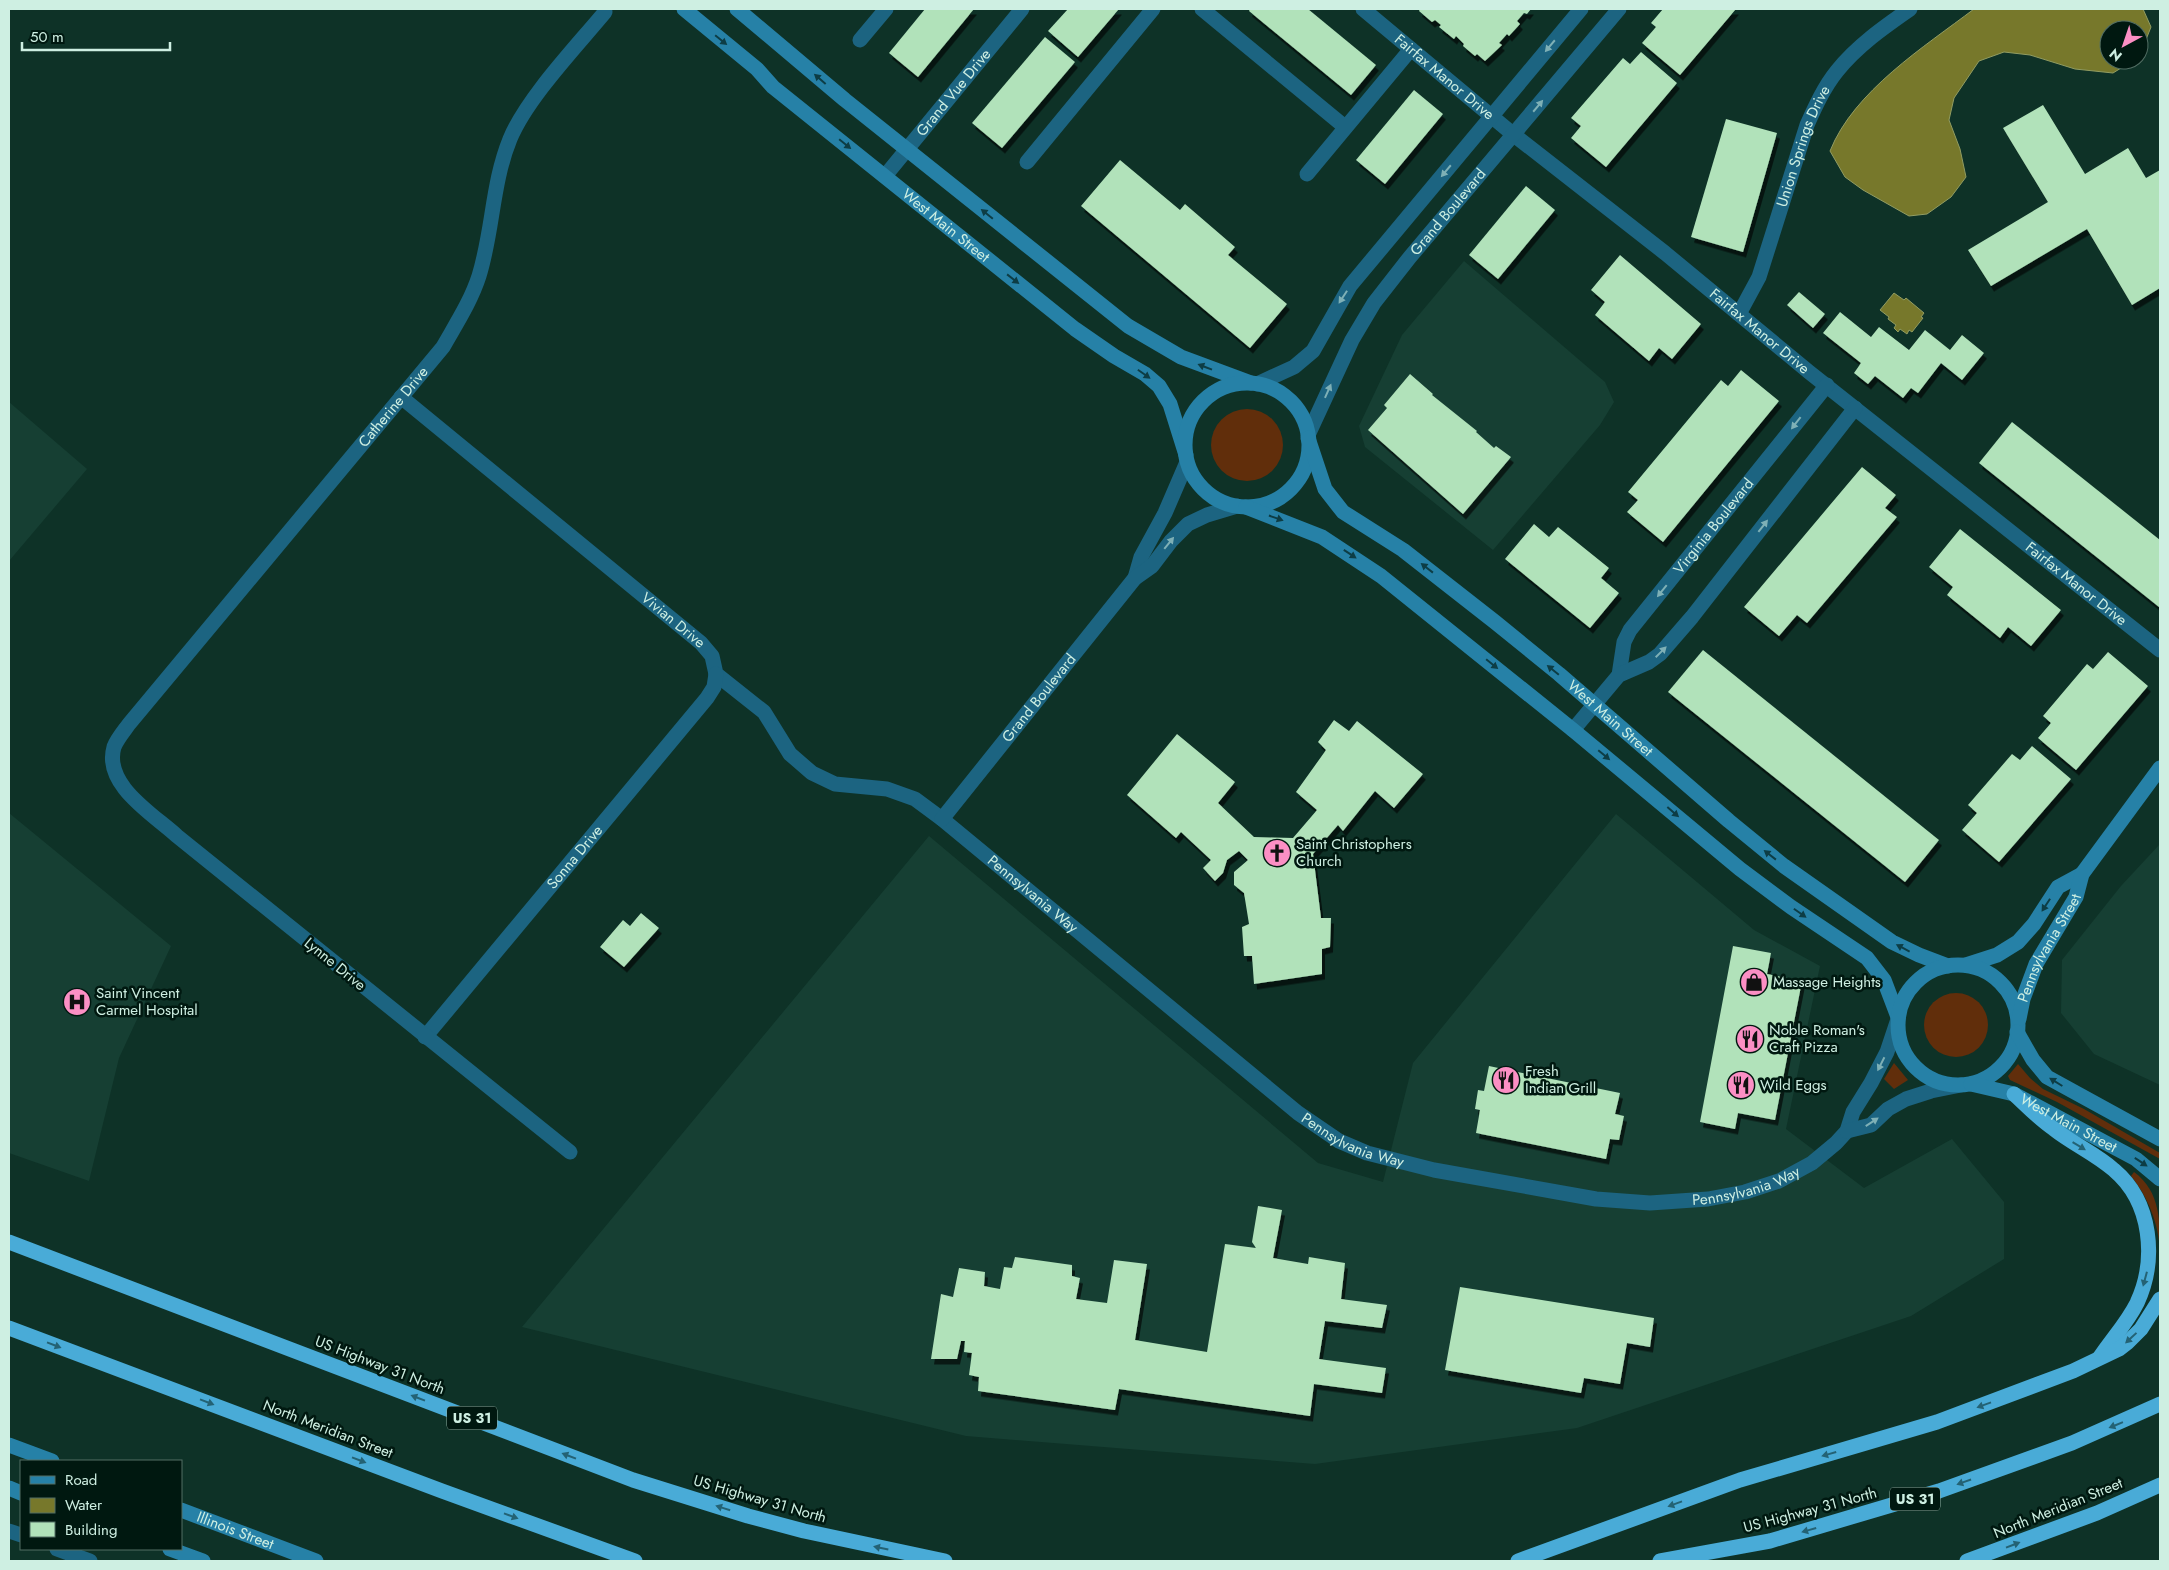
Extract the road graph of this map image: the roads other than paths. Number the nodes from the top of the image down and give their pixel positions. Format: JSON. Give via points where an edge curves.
{"nodes":[{"id":1,"x":684,"y":9,"type":"edge"},
{"id":2,"x":737,"y":9,"type":"edge"},
{"id":3,"x":886,"y":9,"type":"edge"},
{"id":4,"x":1022,"y":9,"type":"edge"},
{"id":5,"x":1153,"y":9,"type":"edge"},
{"id":6,"x":1202,"y":9,"type":"edge"},
{"id":7,"x":1363,"y":9,"type":"edge"},
{"id":8,"x":1581,"y":9,"type":"edge"},
{"id":9,"x":1619,"y":9,"type":"edge"},
{"id":10,"x":1910,"y":9,"type":"edge"},
{"id":11,"x":605,"y":12,"type":"dead end"},
{"id":12,"x":860,"y":40,"type":"dead end"},
{"id":13,"x":1411,"y":49,"type":"junction"},
{"id":14,"x":1492,"y":116,"type":"junction"},
{"id":15,"x":1346,"y":127,"type":"junction"},
{"id":16,"x":1514,"y":135,"type":"junction"},
{"id":17,"x":907,"y":149,"type":"junction"},
{"id":18,"x":1027,"y":162,"type":"dead end"},
{"id":19,"x":1308,"y":174,"type":"dead end"},
{"id":20,"x":885,"y":176,"type":"junction"},
{"id":21,"x":1739,"y":314,"type":"junction"},
{"id":22,"x":1254,"y":383,"type":"junction"},
{"id":23,"x":1827,"y":385,"type":"junction"},
{"id":24,"x":401,"y":397,"type":"junction"},
{"id":25,"x":1855,"y":408,"type":"junction"},
{"id":26,"x":1308,"y":437,"type":"junction"},
{"id":27,"x":1187,"y":458,"type":"junction"},
{"id":28,"x":1242,"y":506,"type":"junction"},
{"id":29,"x":1136,"y":578,"type":"junction"},
{"id":30,"x":2160,"y":650,"type":"edge"},
{"id":31,"x":716,"y":674,"type":"junction"},
{"id":32,"x":1619,"y":675,"type":"junction"},
{"id":33,"x":1594,"y":704,"type":"junction"},
{"id":34,"x":1573,"y":730,"type":"junction"},
{"id":35,"x":112,"y":764,"type":"joint"},
{"id":36,"x":2160,"y":768,"type":"edge"},
{"id":37,"x":942,"y":819,"type":"junction"},
{"id":38,"x":2082,"y":874,"type":"junction"},
{"id":39,"x":1956,"y":966,"type":"junction"},
{"id":40,"x":1898,"y":1018,"type":"junction"},
{"id":41,"x":2018,"y":1027,"type":"junction"},
{"id":42,"x":425,"y":1037,"type":"junction"},
{"id":43,"x":1966,"y":1085,"type":"junction"},
{"id":44,"x":2014,"y":1094,"type":"junction"},
{"id":45,"x":1847,"y":1131,"type":"junction"},
{"id":46,"x":2160,"y":1139,"type":"edge"},
{"id":47,"x":570,"y":1152,"type":"dead end"},
{"id":48,"x":2160,"y":1179,"type":"edge"},
{"id":49,"x":9,"y":1242,"type":"edge"},
{"id":50,"x":2160,"y":1300,"type":"edge"},
{"id":51,"x":9,"y":1328,"type":"edge"},
{"id":52,"x":2100,"y":1357,"type":"junction"},
{"id":53,"x":2160,"y":1404,"type":"edge"},
{"id":54,"x":9,"y":1445,"type":"edge"},
{"id":55,"x":49,"y":1460,"type":"edge"},
{"id":56,"x":2160,"y":1485,"type":"edge"},
{"id":57,"x":182,"y":1510,"type":"edge"},
{"id":58,"x":60,"y":1550,"type":"edge"},
{"id":59,"x":173,"y":1550,"type":"edge"},
{"id":60,"x":90,"y":1561,"type":"edge"},
{"id":61,"x":203,"y":1561,"type":"edge"},
{"id":62,"x":316,"y":1561,"type":"edge"},
{"id":63,"x":635,"y":1561,"type":"edge"},
{"id":64,"x":946,"y":1561,"type":"edge"},
{"id":65,"x":1518,"y":1561,"type":"edge"},
{"id":66,"x":1660,"y":1561,"type":"edge"},
{"id":67,"x":1967,"y":1561,"type":"edge"}],
"edges":[{"from":1,"to":20,"type":"main road","name":"West Main Street","one_way":true,"via":[[757,69],[773,87]]},
{"from":17,"to":2,"type":"main road","one_way":true},
{"from":3,"to":12,"type":"street"},
{"from":4,"to":17,"type":"street","name":"Grand Vue Drive"},
{"from":5,"to":18,"type":"street"},
{"from":6,"to":15,"type":"street"},
{"from":7,"to":13,"type":"street","name":"Fairfax Manor Drive"},
{"from":8,"to":14,"type":"street","name":"Grand Boulevard","one_way":true},
{"from":16,"to":9,"type":"street","name":"Grand Boulevard","one_way":true},
{"from":10,"to":21,"type":"street","name":"Union Springs Drive","via":[[1851,56],[1836,72],[1818,102],[1807,125],[1759,276]]},
{"from":11,"to":24,"type":"street","name":"Catherine Drive","via":[[547,82],[510,138],[495,188],[479,275],[471,297],[443,347]]},
{"from":13,"to":14,"type":"street","name":"Fairfax Manor Drive"},
{"from":13,"to":15,"type":"street"},
{"from":14,"to":16,"type":"street","name":"Fairfax Manor Drive"},
{"from":14,"to":22,"type":"street","name":"Grand Boulevard","one_way":true,"via":[[1350,286],[1313,351],[1294,367]]},
{"from":15,"to":19,"type":"street"},
{"from":16,"to":21,"type":"street","name":"Fairfax Manor Drive"},
{"from":26,"to":16,"type":"street","name":"Grand Boulevard","one_way":true,"via":[[1352,340],[1374,303]]},
{"from":17,"to":20,"type":"street","name":"Grand Vue Drive"},
{"from":22,"to":17,"type":"main road","one_way":true,"via":[[1187,360],[1132,329]]},
{"from":20,"to":27,"type":"main road","name":"West Main Street","one_way":true,"via":[[1075,329],[1155,382],[1170,404]]},
{"from":21,"to":23,"type":"street","name":"Fairfax Manor Drive"},
{"from":22,"to":26,"type":"main road","via":[[1280,393],[1294,404]]},
{"from":22,"to":27,"type":"main road","via":[[1224,387],[1204,400],[1190,419],[1186,431]]},
{"from":23,"to":25,"type":"street","name":"Fairfax Manor Drive"},
{"from":23,"to":32,"type":"street","name":"Virginia Boulevard","one_way":true,"via":[[1630,630],[1624,642]]},
{"from":24,"to":31,"type":"street","name":"Vivian Drive","via":[[701,642],[712,656]]},
{"from":24,"to":35,"type":"street","name":"Catherine Drive","via":[[129,724],[114,747]]},
{"from":25,"to":30,"type":"street","name":"Fairfax Manor Drive"},
{"from":32,"to":25,"type":"street","one_way":true,"via":[[1660,654],[1692,618]]},
{"from":26,"to":28,"type":"main road","via":[[1306,464],[1290,489],[1274,500],[1256,506]]},
{"from":33,"to":26,"type":"main road","name":"West Main Street","one_way":true,"via":[[1419,562],[1338,508],[1324,488]]},
{"from":27,"to":28,"type":"main road","via":[[1203,489],[1216,498]]},
{"from":27,"to":29,"type":"street","name":"Grand Boulevard","via":[[1165,513],[1141,557]]},
{"from":29,"to":28,"type":"street","name":"Grand Boulevard","one_way":true,"via":[[1152,566],[1188,524]]},
{"from":28,"to":34,"type":"main road","name":"West Main Street","one_way":true,"via":[[1307,530],[1356,558]]},
{"from":29,"to":37,"type":"street","name":"Grand Boulevard"},
{"from":31,"to":37,"type":"street","via":[[764,712],[790,754],[812,773],[835,784],[887,789],[915,798]]},
{"from":31,"to":42,"type":"street","name":"Sonna Drive","via":[[714,687],[706,698]]},
{"from":32,"to":33,"type":"street"},
{"from":33,"to":34,"type":"street"},
{"from":39,"to":33,"type":"main road","name":"West Main Street","one_way":true,"via":[[1919,955],[1892,942],[1784,866]]},
{"from":34,"to":40,"type":"main road","name":"West Main Street","one_way":true,"via":[[1740,869],[1867,958],[1884,980]]},
{"from":35,"to":42,"type":"street","name":"Lynne Drive","via":[[116,778],[125,790],[177,836]]},
{"from":36,"to":38,"type":"main road","name":"Pennsylvania Street"},
{"from":37,"to":45,"type":"street","name":"Pennsylvania Way","via":[[1298,1113],[1339,1142],[1368,1153],[1434,1170],[1596,1200],[1680,1202],[1736,1194],[1779,1181],[1818,1159]]},
{"from":38,"to":39,"type":"main road","name":"Pennsylvania Street","one_way":true,"via":[[2058,887],[2018,942],[1998,955]]},
{"from":38,"to":41,"type":"main road","name":"Pennsylvania Street","via":[[2076,897],[2036,964],[2023,998]]},
{"from":39,"to":40,"type":"main road","via":[[1932,971],[1912,986]]},
{"from":39,"to":41,"type":"main road","via":[[1986,972],[2004,987],[2012,1000]]},
{"from":40,"to":43,"type":"main road","via":[[1901,1044],[1914,1066],[1935,1081]]},
{"from":40,"to":45,"type":"street","name":"Pennsylvania Way","one_way":true,"via":[[1887,1052],[1853,1112]]},
{"from":41,"to":43,"type":"main road","via":[[2011,1052],[1999,1069]]},
{"from":46,"to":41,"type":"main road","name":"West Main Street","one_way":true,"via":[[2047,1077],[2033,1060]]},
{"from":42,"to":47,"type":"street","name":"Lynne Drive"},
{"from":43,"to":44,"type":"main road","name":"West Main Street"},
{"from":45,"to":43,"type":"street","name":"Pennsylvania Way","one_way":true,"via":[[1871,1125],[1888,1109],[1906,1099]]},
{"from":44,"to":48,"type":"main road","name":"West Main Street","one_way":true,"via":[[2136,1159]]},
{"from":44,"to":52,"type":"highway","one_way":true,"via":[[2053,1129],[2116,1171],[2132,1189],[2143,1216],[2149,1247],[2146,1279],[2131,1314]]},
{"from":64,"to":49,"type":"highway","name":"US Highway 31 North","number":"US 31","one_way":true,"via":[[786,1526],[633,1480]]},
{"from":50,"to":52,"type":"highway","one_way":true,"via":[[2142,1329],[2119,1349]]},
{"from":51,"to":63,"type":"highway","name":"North Meridian Street","one_way":true},
{"from":52,"to":65,"type":"highway","one_way":true,"via":[[2072,1371],[1937,1422],[1740,1480]]},
{"from":53,"to":66,"type":"highway","name":"US Highway 31 North","number":"US 31","one_way":true,"via":[[2072,1443],[1930,1494],[1770,1541]]},
{"from":54,"to":55,"type":"main road"},
{"from":67,"to":56,"type":"highway","name":"North Meridian Street","one_way":true,"via":[[2097,1513]]},
{"from":57,"to":62,"type":"main road","name":"Illinois Street"},
{"from":58,"to":60,"type":"street"},
{"from":59,"to":61,"type":"main road"}]}
